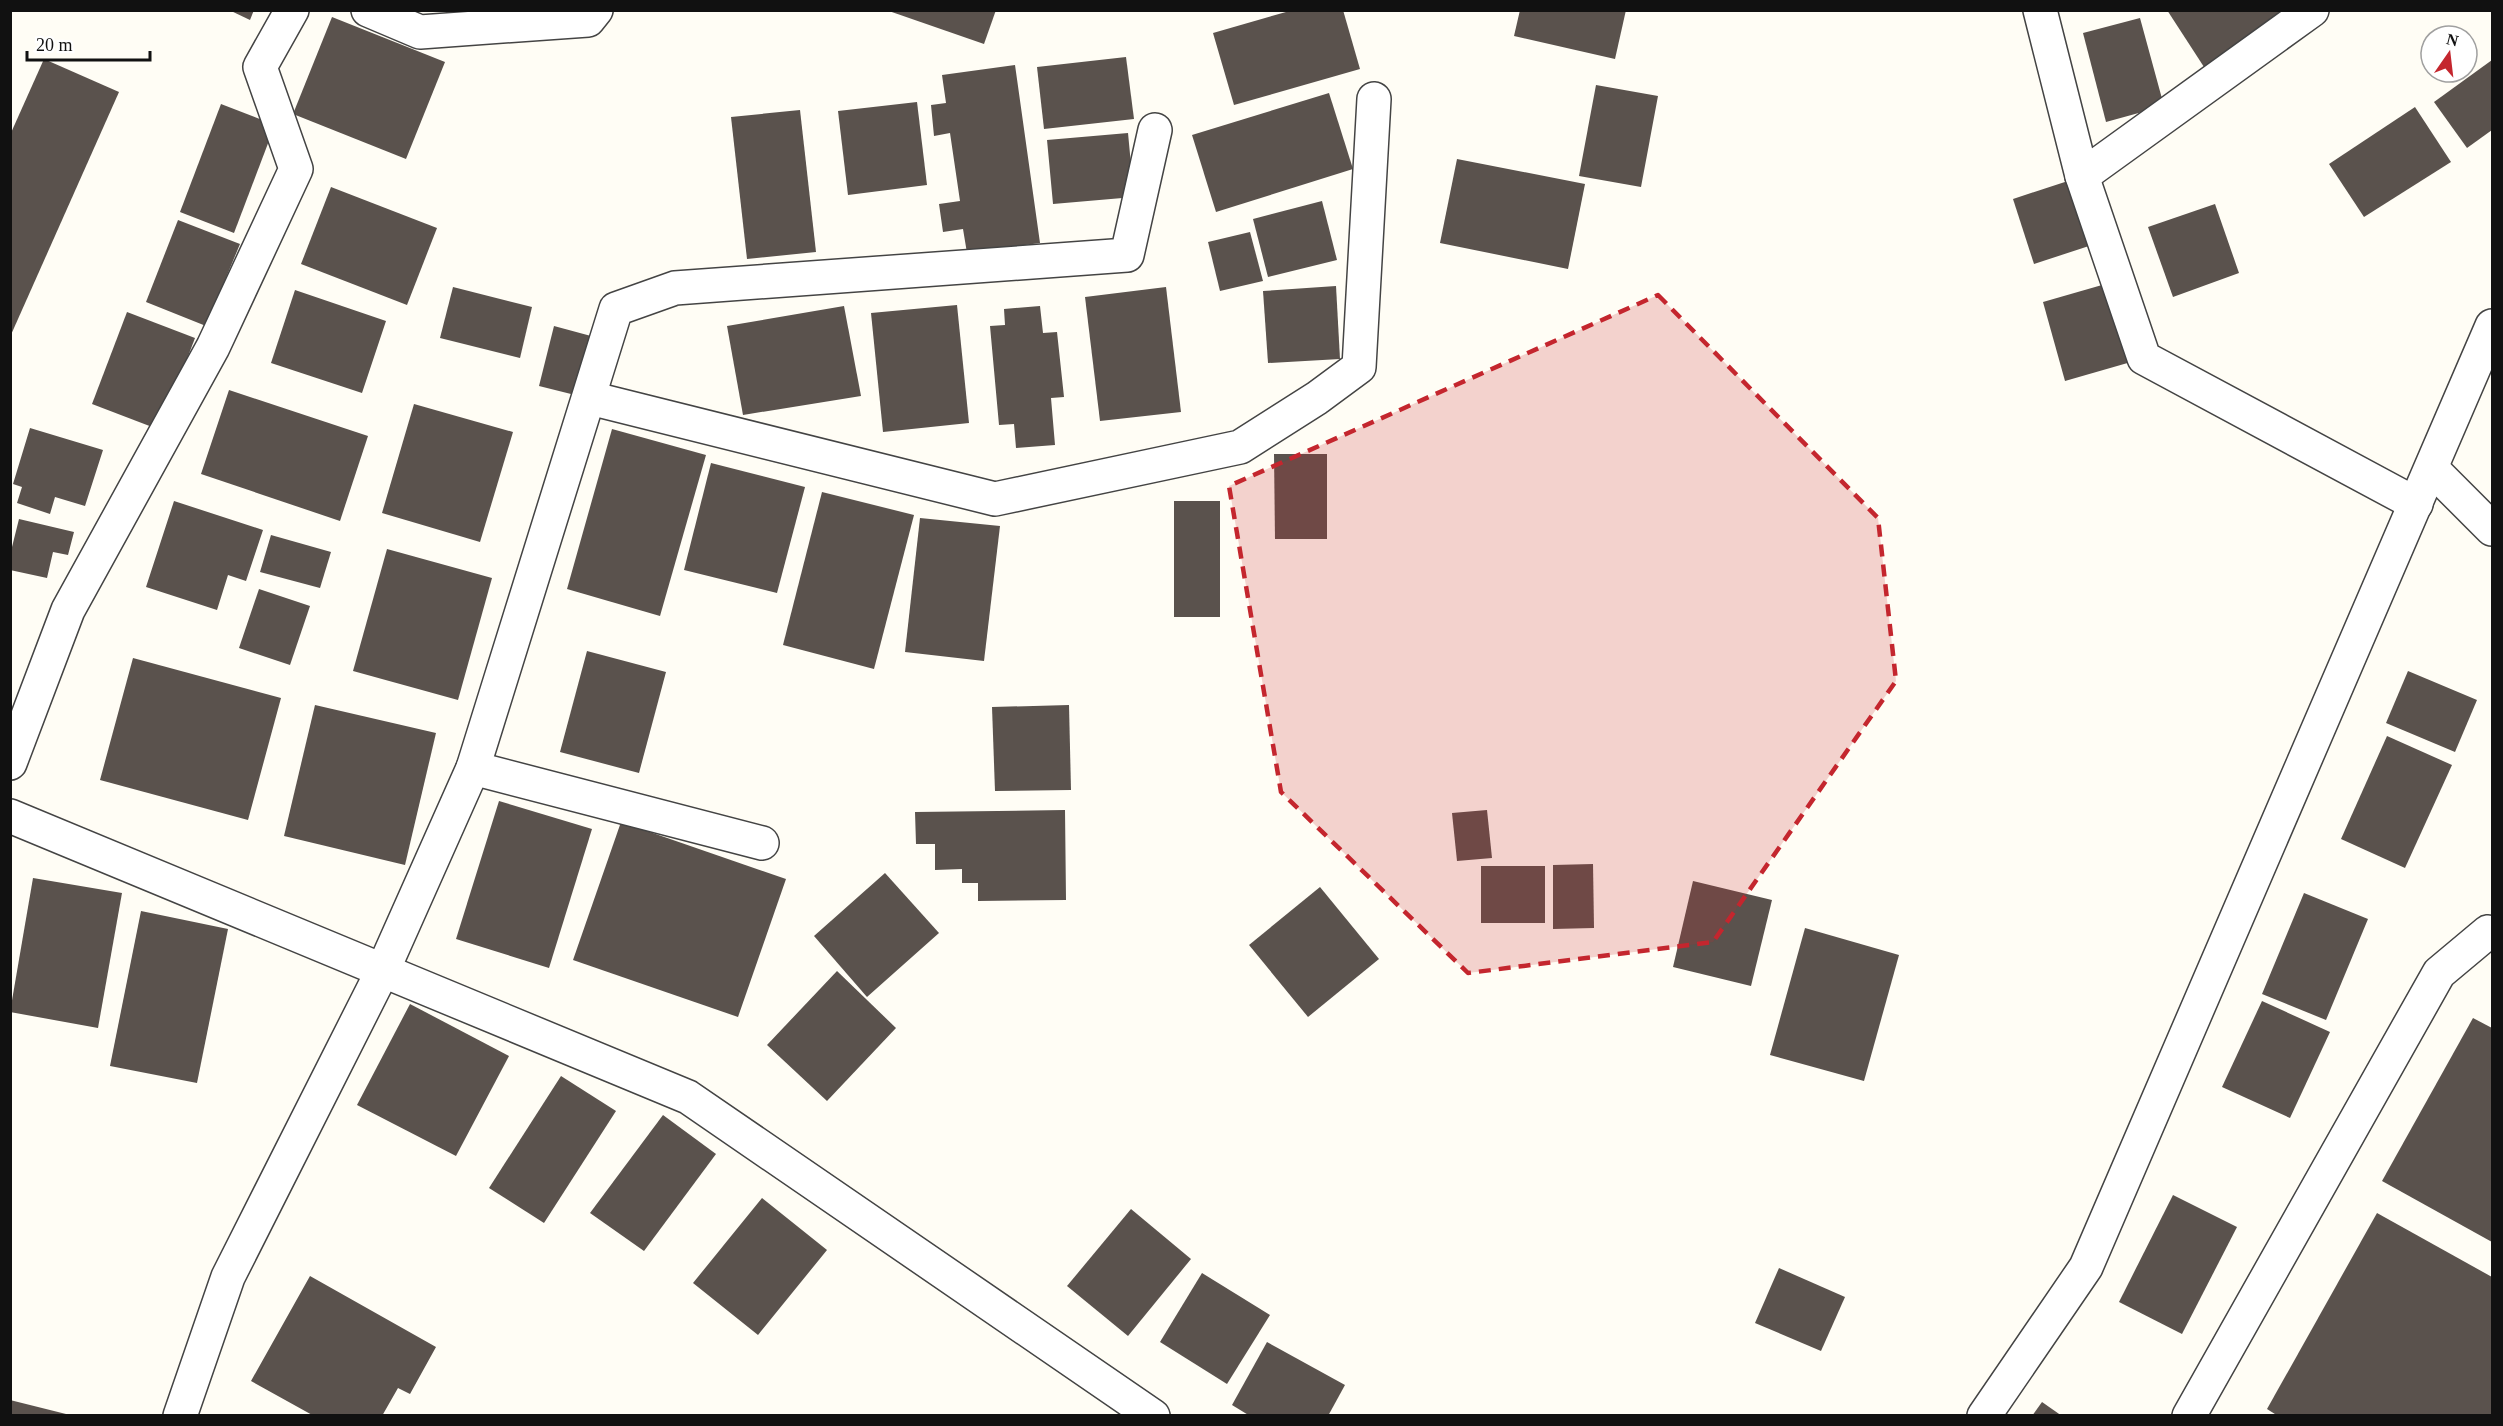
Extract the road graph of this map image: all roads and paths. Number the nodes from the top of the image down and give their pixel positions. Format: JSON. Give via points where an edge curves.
{"nodes":[{"id":1,"x":292,"y":10,"type":"edge"},
{"id":2,"x":368,"y":10,"type":"edge"},
{"id":3,"x":596,"y":10,"type":"edge"},
{"id":4,"x":2040,"y":10,"type":"edge"},
{"id":5,"x":2312,"y":10,"type":"edge"},
{"id":6,"x":1374,"y":99,"type":"dead end"},
{"id":7,"x":1155,"y":130,"type":"dead end"},
{"id":8,"x":2082,"y":176,"type":"junction"},
{"id":9,"x":2493,"y":326,"type":"edge"},
{"id":10,"x":590,"y":398,"type":"junction"},
{"id":11,"x":2432,"y":469,"type":"junction"},
{"id":12,"x":2416,"y":504,"type":"junction"},
{"id":13,"x":2493,"y":529,"type":"edge"},
{"id":14,"x":10,"y":763,"type":"edge"},
{"id":15,"x":473,"y":768,"type":"junction"},
{"id":16,"x":10,"y":816,"type":"edge"},
{"id":17,"x":762,"y":843,"type":"dead end"},
{"id":18,"x":2493,"y":934,"type":"edge"},
{"id":19,"x":383,"y":970,"type":"junction"},
{"id":20,"x":180,"y":1416,"type":"edge"},
{"id":21,"x":1153,"y":1416,"type":"edge"},
{"id":22,"x":1984,"y":1416,"type":"edge"},
{"id":23,"x":2189,"y":1416,"type":"edge"}],
"edges":[{"from":1,"to":14,"type":"street","via":[[261,66],[296,169],[213,347],[68,610]]},
{"from":2,"to":3,"type":"street","via":[[420,32],[588,20]]},
{"from":4,"to":8,"type":"street"},
{"from":5,"to":8,"type":"street"},
{"from":6,"to":10,"type":"street","via":[[1359,367],[1240,447],[995,499]]},
{"from":7,"to":10,"type":"street","via":[[1127,255],[675,288],[616,309]]},
{"from":8,"to":12,"type":"street","via":[[2144,358]]},
{"from":9,"to":11,"type":"street"},
{"from":10,"to":15,"type":"street"},
{"from":11,"to":12,"type":"street"},
{"from":11,"to":13,"type":"street"},
{"from":12,"to":22,"type":"street","via":[[2086,1268]]},
{"from":15,"to":17,"type":"street"},
{"from":15,"to":19,"type":"street"},
{"from":16,"to":19,"type":"street"},
{"from":18,"to":23,"type":"street","via":[[2488,932],[2439,973]]},
{"from":19,"to":20,"type":"street","via":[[228,1277]]},
{"from":19,"to":21,"type":"street","via":[[688,1097]]}]}
